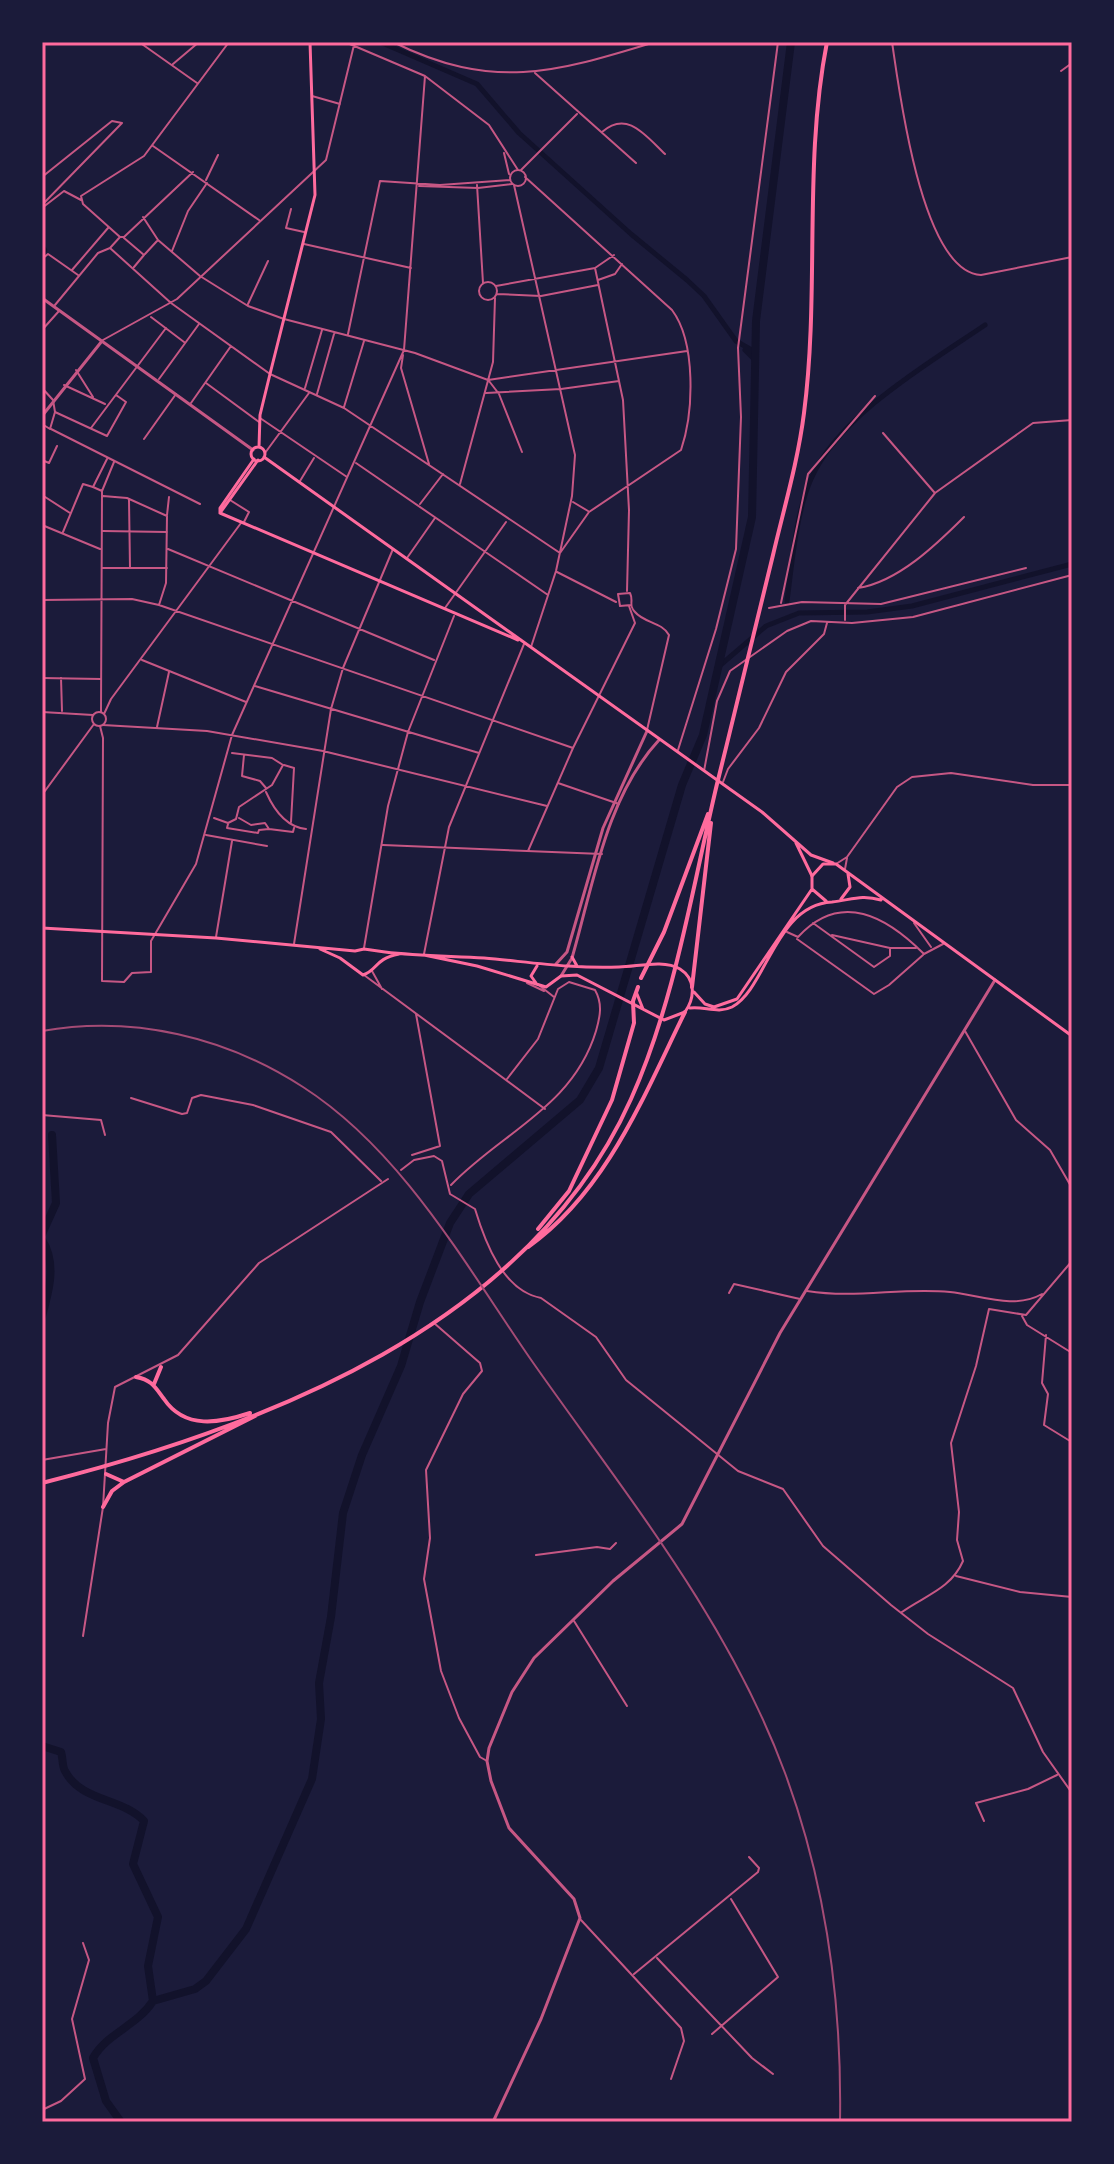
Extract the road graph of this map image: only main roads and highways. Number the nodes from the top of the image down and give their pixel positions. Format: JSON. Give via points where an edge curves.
{"nodes":[{"id":1,"x":310,"y":42,"type":"edge"},
{"id":2,"x":827,"y":42,"type":"edge"},
{"id":3,"x":259,"y":447,"type":"junction"},
{"id":4,"x":264,"y":455,"type":"junction"},
{"id":5,"x":256,"y":460,"type":"junction"},
{"id":6,"x":220,"y":513,"type":"junction"},
{"id":7,"x":497,"y":624,"type":"junction"},
{"id":8,"x":494,"y":630,"type":"junction"},
{"id":9,"x":523,"y":643,"type":"junction"},
{"id":10,"x":712,"y":809,"type":"junction"},
{"id":11,"x":794,"y":840,"type":"junction"},
{"id":12,"x":835,"y":863,"type":"junction"},
{"id":13,"x":847,"y":872,"type":"junction"},
{"id":14,"x":812,"y":876,"type":"junction"},
{"id":15,"x":812,"y":889,"type":"junction"},
{"id":16,"x":837,"y":900,"type":"junction"},
{"id":17,"x":826,"y":901,"type":"junction"},
{"id":18,"x":884,"y":902,"type":"junction"},
{"id":19,"x":803,"y":910,"type":"junction"},
{"id":20,"x":42,"y":928,"type":"edge"},
{"id":21,"x":316,"y":947,"type":"junction"},
{"id":22,"x":355,"y":951,"type":"junction"},
{"id":23,"x":372,"y":953,"type":"junction"},
{"id":24,"x":402,"y":954,"type":"junction"},
{"id":25,"x":424,"y":955,"type":"junction"},
{"id":26,"x":572,"y":957,"type":"road end"},
{"id":27,"x":376,"y":963,"type":"junction"},
{"id":28,"x":350,"y":964,"type":"junction"},
{"id":29,"x":541,"y":964,"type":"junction"},
{"id":30,"x":664,"y":965,"type":"junction"},
{"id":31,"x":577,"y":966,"type":"junction"},
{"id":32,"x":644,"y":966,"type":"junction"},
{"id":33,"x":641,"y":978,"type":"junction"},
{"id":34,"x":539,"y":985,"type":"junction"},
{"id":35,"x":638,"y":987,"type":"junction"},
{"id":36,"x":693,"y":989,"type":"junction"},
{"id":37,"x":631,"y":1004,"type":"junction"},
{"id":38,"x":644,"y":1010,"type":"junction"},
{"id":39,"x":687,"y":1010,"type":"junction"},
{"id":40,"x":1072,"y":1036,"type":"edge"},
{"id":41,"x":519,"y":1253,"type":"junction"},
{"id":42,"x":161,"y":1367,"type":"road end"},
{"id":43,"x":136,"y":1377,"type":"road end"},
{"id":44,"x":154,"y":1384,"type":"junction"},
{"id":45,"x":279,"y":1404,"type":"junction"},
{"id":46,"x":106,"y":1474,"type":"road end"},
{"id":47,"x":124,"y":1482,"type":"junction"},
{"id":48,"x":42,"y":1483,"type":"edge"},
{"id":49,"x":103,"y":1507,"type":"road end"}],
"edges":[{"from":1,"to":3,"type":"main road","via":[[315,195],[270,374]]},
{"from":2,"to":10,"type":"highway","via":[[815,141],[804,412]]},
{"from":3,"to":4,"type":"main road"},
{"from":3,"to":5,"type":"main road","via":[[253,450]]},
{"from":4,"to":5,"type":"main road"},
{"from":4,"to":7,"type":"main road"},
{"from":5,"to":6,"type":"main road"},
{"from":5,"to":6,"type":"main road"},
{"from":6,"to":8,"type":"main road"},
{"from":7,"to":8,"type":"main road"},
{"from":7,"to":9,"type":"main road"},
{"from":8,"to":9,"type":"main road"},
{"from":9,"to":11,"type":"main road"},
{"from":10,"to":32,"type":"highway","via":[[664,932]]},
{"from":10,"to":36,"type":"highway"},
{"from":10,"to":41,"type":"highway","via":[[682,933],[630,1102],[581,1182]]},
{"from":11,"to":12,"type":"main road","via":[[811,855]]},
{"from":11,"to":14,"type":"main road"},
{"from":12,"to":13,"type":"main road"},
{"from":12,"to":14,"type":"main road","via":[[823,864]]},
{"from":13,"to":16,"type":"main road","via":[[850,887]]},
{"from":13,"to":18,"type":"main road"},
{"from":14,"to":15,"type":"main road"},
{"from":15,"to":17,"type":"main road"},
{"from":15,"to":19,"type":"main road"},
{"from":16,"to":17,"type":"main road"},
{"from":16,"to":18,"type":"main road","via":[[867,896]]},
{"from":17,"to":19,"type":"main road"},
{"from":18,"to":40,"type":"main road"},
{"from":19,"to":36,"type":"main road","via":[[764,955],[737,999],[714,1007]]},
{"from":19,"to":39,"type":"main road","via":[[740,1001],[723,1010]]},
{"from":20,"to":21,"type":"main road"},
{"from":21,"to":22,"type":"main road"},
{"from":21,"to":28,"type":"main road"},
{"from":22,"to":23,"type":"main road"},
{"from":22,"to":28,"type":"main road"},
{"from":23,"to":24,"type":"main road"},
{"from":23,"to":27,"type":"main road"},
{"from":24,"to":25,"type":"main road"},
{"from":24,"to":27,"type":"main road"},
{"from":25,"to":29,"type":"main road"},
{"from":25,"to":34,"type":"main road"},
{"from":26,"to":31,"type":"main road"},
{"from":27,"to":28,"type":"main road","via":[[363,975]]},
{"from":29,"to":31,"type":"main road"},
{"from":29,"to":34,"type":"main road","via":[[531,976]]},
{"from":30,"to":32,"type":"main road"},
{"from":30,"to":33,"type":"main road"},
{"from":30,"to":36,"type":"main road","via":[[685,973]]},
{"from":31,"to":32,"type":"main road"},
{"from":32,"to":33,"type":"highway"},
{"from":33,"to":35,"type":"main road"},
{"from":34,"to":37,"type":"main road","via":[[577,975]]},
{"from":35,"to":37,"type":"highway"},
{"from":35,"to":38,"type":"main road"},
{"from":36,"to":39,"type":"main road"},
{"from":37,"to":38,"type":"main road"},
{"from":37,"to":41,"type":"highway","via":[[634,1023],[625,1060],[592,1149],[569,1191]]},
{"from":38,"to":39,"type":"main road","via":[[664,1020]]},
{"from":39,"to":41,"type":"highway","via":[[632,1120],[595,1178],[558,1222]]},
{"from":41,"to":45,"type":"highway","via":[[433,1322],[360,1366]]},
{"from":42,"to":44,"type":"highway"},
{"from":43,"to":44,"type":"highway"},
{"from":44,"to":45,"type":"highway","via":[[174,1410],[203,1422],[226,1421]]},
{"from":45,"to":47,"type":"highway"},
{"from":45,"to":48,"type":"highway","via":[[203,1435]]},
{"from":46,"to":47,"type":"highway"},
{"from":47,"to":49,"type":"highway"}]}
